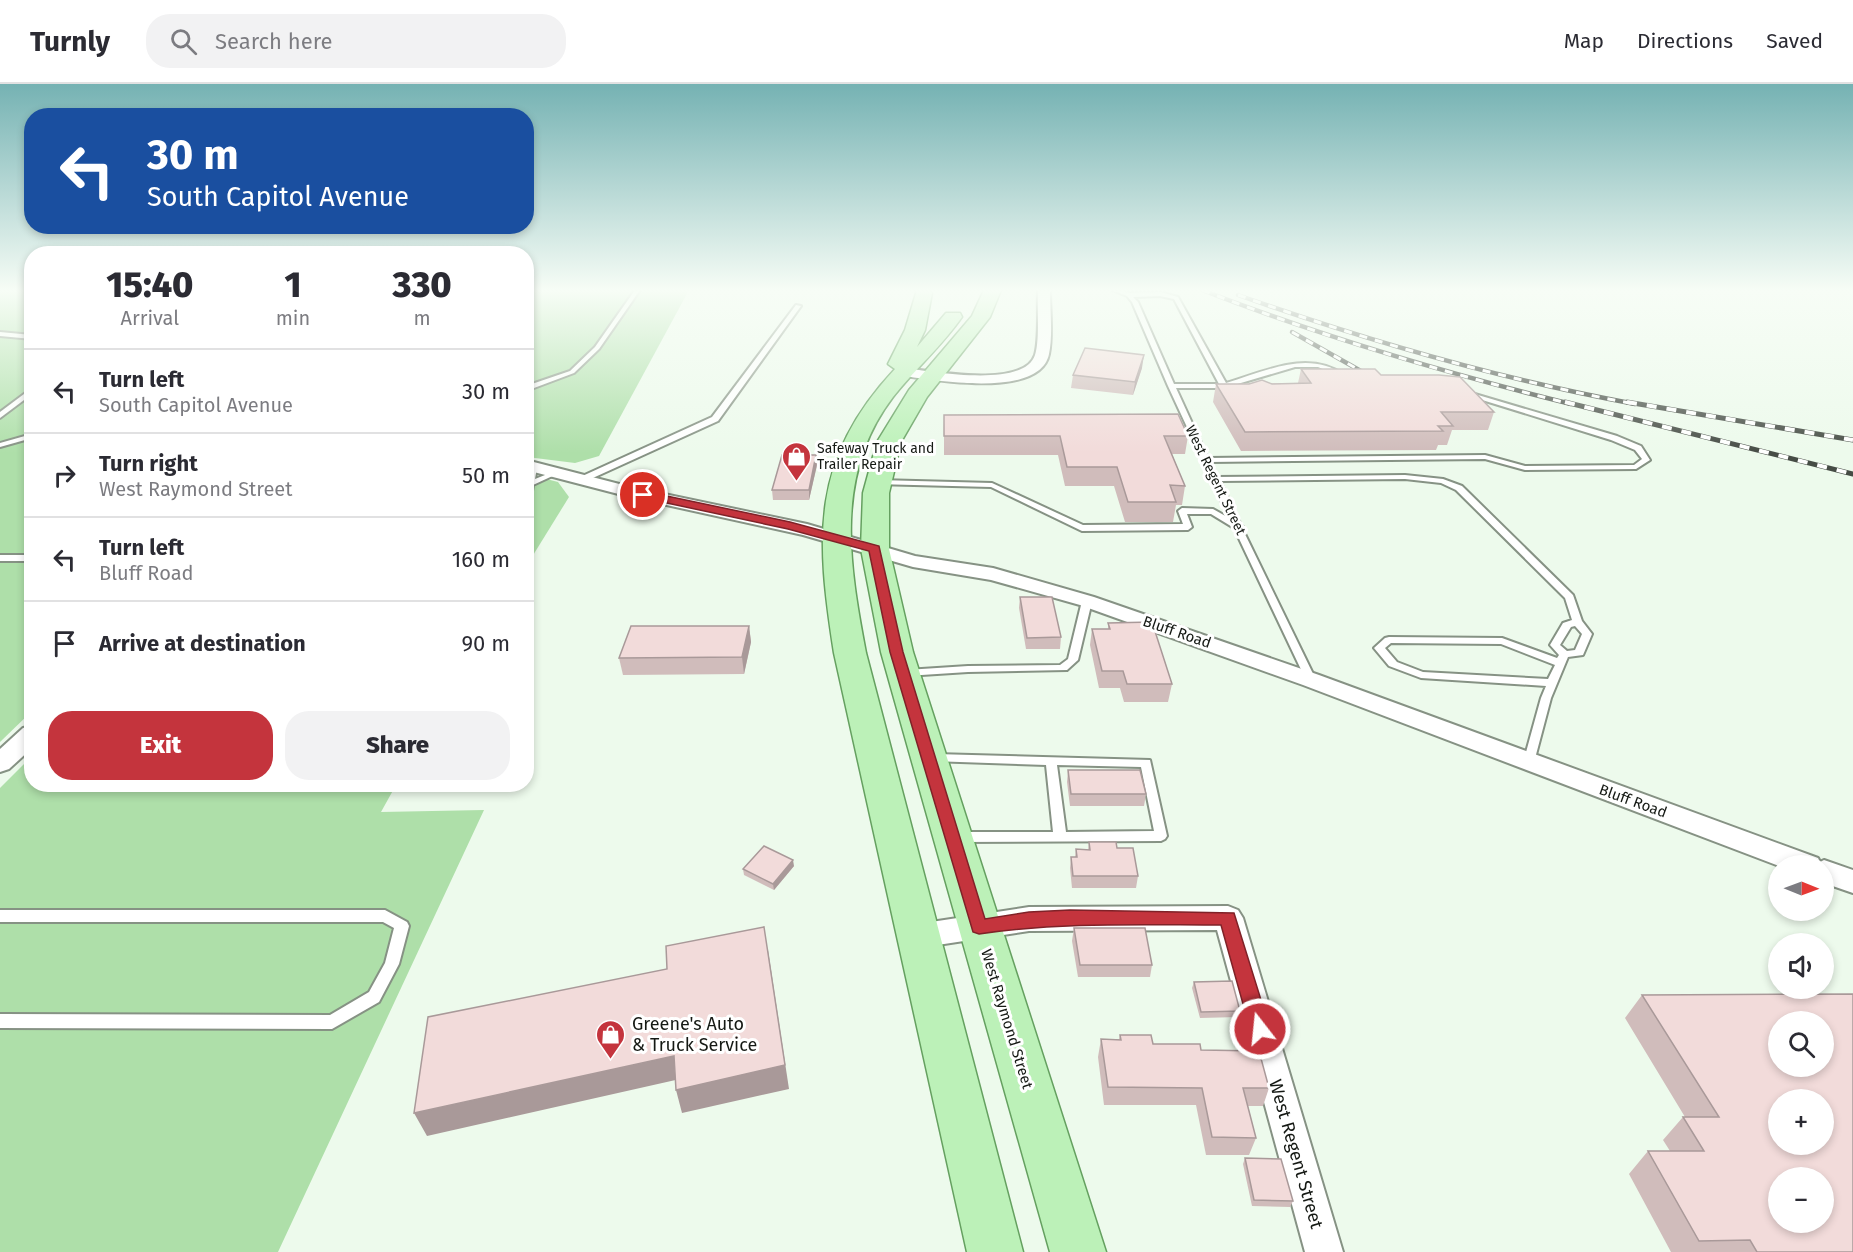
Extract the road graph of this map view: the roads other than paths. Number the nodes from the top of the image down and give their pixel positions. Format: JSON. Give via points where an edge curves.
{"nodes":[{"id":1,"x":599,"y":345,"type":"edge"},
{"id":2,"x":770,"y":345,"type":"edge"},
{"id":3,"x":909,"y":345,"type":"edge"},
{"id":4,"x":929,"y":345,"type":"edge"},
{"id":5,"x":959,"y":345,"type":"edge"},
{"id":6,"x":1042,"y":345,"type":"edge"},
{"id":7,"x":1154,"y":345,"type":"edge"},
{"id":8,"x":1201,"y":345,"type":"edge"},
{"id":9,"x":904,"y":372,"type":"junction"},
{"id":10,"x":933,"y":376,"type":"junction"},
{"id":11,"x":1353,"y":380,"type":"edge"},
{"id":12,"x":534,"y":386,"type":"edge"},
{"id":13,"x":1171,"y":386,"type":"junction"},
{"id":14,"x":1224,"y":386,"type":"junction"},
{"id":15,"x":1457,"y":391,"type":"edge"},
{"id":16,"x":884,"y":395,"type":"junction"},
{"id":17,"x":24,"y":396,"type":"edge"},
{"id":18,"x":0,"y":416,"type":"edge"},
{"id":19,"x":24,"y":438,"type":"edge"},
{"id":20,"x":0,"y":445,"type":"edge"},
{"id":21,"x":1206,"y":459,"type":"junction"},
{"id":22,"x":534,"y":472,"type":"edge"},
{"id":23,"x":1216,"y":479,"type":"junction"},
{"id":24,"x":581,"y":480,"type":"junction"},
{"id":25,"x":878,"y":482,"type":"junction"},
{"id":26,"x":1240,"y":528,"type":"junction"},
{"id":27,"x":834,"y":537,"type":"junction"},
{"id":28,"x":875,"y":549,"type":"junction"},
{"id":29,"x":0,"y":558,"type":"edge"},
{"id":30,"x":24,"y":558,"type":"edge"},
{"id":31,"x":1087,"y":601,"type":"junction"},
{"id":32,"x":1577,"y":622,"type":"junction"},
{"id":33,"x":1562,"y":658,"type":"junction"},
{"id":34,"x":903,"y":673,"type":"junction"},
{"id":35,"x":1311,"y":680,"type":"junction"},
{"id":36,"x":1552,"y":683,"type":"junction"},
{"id":37,"x":24,"y":742,"type":"edge"},
{"id":38,"x":929,"y":758,"type":"junction"},
{"id":39,"x":1051,"y":761,"type":"junction"},
{"id":40,"x":1529,"y":763,"type":"junction"},
{"id":41,"x":0,"y":764,"type":"edge"},
{"id":42,"x":952,"y":837,"type":"junction"},
{"id":43,"x":1060,"y":837,"type":"junction"},
{"id":44,"x":1778,"y":855,"type":"edge"},
{"id":45,"x":1834,"y":875,"type":"edge"},
{"id":46,"x":1853,"y":882,"type":"edge"},
{"id":47,"x":0,"y":916,"type":"edge"},
{"id":48,"x":979,"y":927,"type":"junction"},
{"id":49,"x":918,"y":936,"type":"junction"},
{"id":50,"x":0,"y":1022,"type":"edge"},
{"id":51,"x":996,"y":1252,"type":"edge"},
{"id":52,"x":1078,"y":1252,"type":"edge"},
{"id":53,"x":1324,"y":1252,"type":"edge"}],
"edges":[{"from":1,"to":12,"type":"lane","via":[[572,372]]},
{"from":2,"to":24,"type":"lane","via":[[715,419]]},
{"from":3,"to":16,"type":"main road"},
{"from":4,"to":9,"type":"main road"},
{"from":5,"to":10,"type":"main road","name":"West Raymond Street"},
{"from":6,"to":10,"type":"street","via":[[1042,356],[1031,368],[993,380]]},
{"from":7,"to":13,"type":"lane","name":"West Regent Street"},
{"from":8,"to":14,"type":"lane"},
{"from":9,"to":10,"type":"street"},
{"from":9,"to":16,"type":"main road"},
{"from":10,"to":25,"type":"main road","name":"West Raymond Street","via":[[898,425]]},
{"from":11,"to":14,"type":"lane","via":[[1319,365],[1295,365]]},
{"from":13,"to":14,"type":"lane"},
{"from":13,"to":21,"type":"lane","name":"West Regent Street"},
{"from":15,"to":21,"type":"lane","via":[[1614,438],[1638,448],[1646,460],[1636,467],[1526,468],[1485,457]]},
{"from":16,"to":27,"type":"main road","via":[[849,459],[842,479]]},
{"from":17,"to":18,"type":"lane"},
{"from":19,"to":20,"type":"lane"},
{"from":21,"to":23,"type":"lane","name":"West Regent Street"},
{"from":22,"to":24,"type":"street","name":"Bluff Road"},
{"from":23,"to":26,"type":"lane","name":"West Regent Street"},
{"from":23,"to":32,"type":"lane","via":[[1405,477],[1451,484],[1570,597]]},
{"from":24,"to":27,"type":"street","name":"Bluff Road"},
{"from":25,"to":26,"type":"lane","via":[[992,485],[1082,528],[1188,527],[1182,511],[1213,512]]},
{"from":25,"to":28,"type":"main road","name":"West Raymond Street"},
{"from":26,"to":35,"type":"lane","name":"West Regent Street"},
{"from":27,"to":28,"type":"street","name":"Bluff Road"},
{"from":27,"to":49,"type":"main road","via":[[850,653]]},
{"from":28,"to":31,"type":"street","name":"Bluff Road","via":[[913,561],[993,574]]},
{"from":28,"to":34,"type":"main road","name":"West Raymond Street"},
{"from":29,"to":30,"type":"lane"},
{"from":31,"to":34,"type":"lane","via":[[1073,660],[1063,668]]},
{"from":31,"to":35,"type":"street","name":"Bluff Road"},
{"from":32,"to":33,"type":"lane","via":[[1567,625],[1555,645]]},
{"from":32,"to":33,"type":"lane","via":[[1587,634],[1579,653]]},
{"from":33,"to":36,"type":"lane"},
{"from":33,"to":36,"type":"lane","via":[[1502,641],[1389,640],[1379,648],[1393,664],[1421,675]]},
{"from":34,"to":38,"type":"main road","name":"West Raymond Street"},
{"from":35,"to":40,"type":"street","name":"Bluff Road"},
{"from":36,"to":40,"type":"lane"},
{"from":37,"to":41,"type":"street"},
{"from":38,"to":39,"type":"lane"},
{"from":38,"to":42,"type":"main road","name":"West Raymond Street"},
{"from":39,"to":43,"type":"lane"},
{"from":39,"to":43,"type":"lane","via":[[1146,763],[1161,836]]},
{"from":40,"to":44,"type":"street","name":"Bluff Road"},
{"from":42,"to":43,"type":"lane"},
{"from":42,"to":48,"type":"main road","name":"West Raymond Street"},
{"from":45,"to":46,"type":"street"},
{"from":47,"to":50,"type":"lane","via":[[385,916],[402,926],[392,964],[374,997],[332,1022]]},
{"from":48,"to":49,"type":"street"},
{"from":48,"to":52,"type":"main road","name":"West Raymond Street"},
{"from":48,"to":53,"type":"street","name":"West Regent Street","via":[[1070,917],[1228,918]]},
{"from":49,"to":51,"type":"main road"}]}
